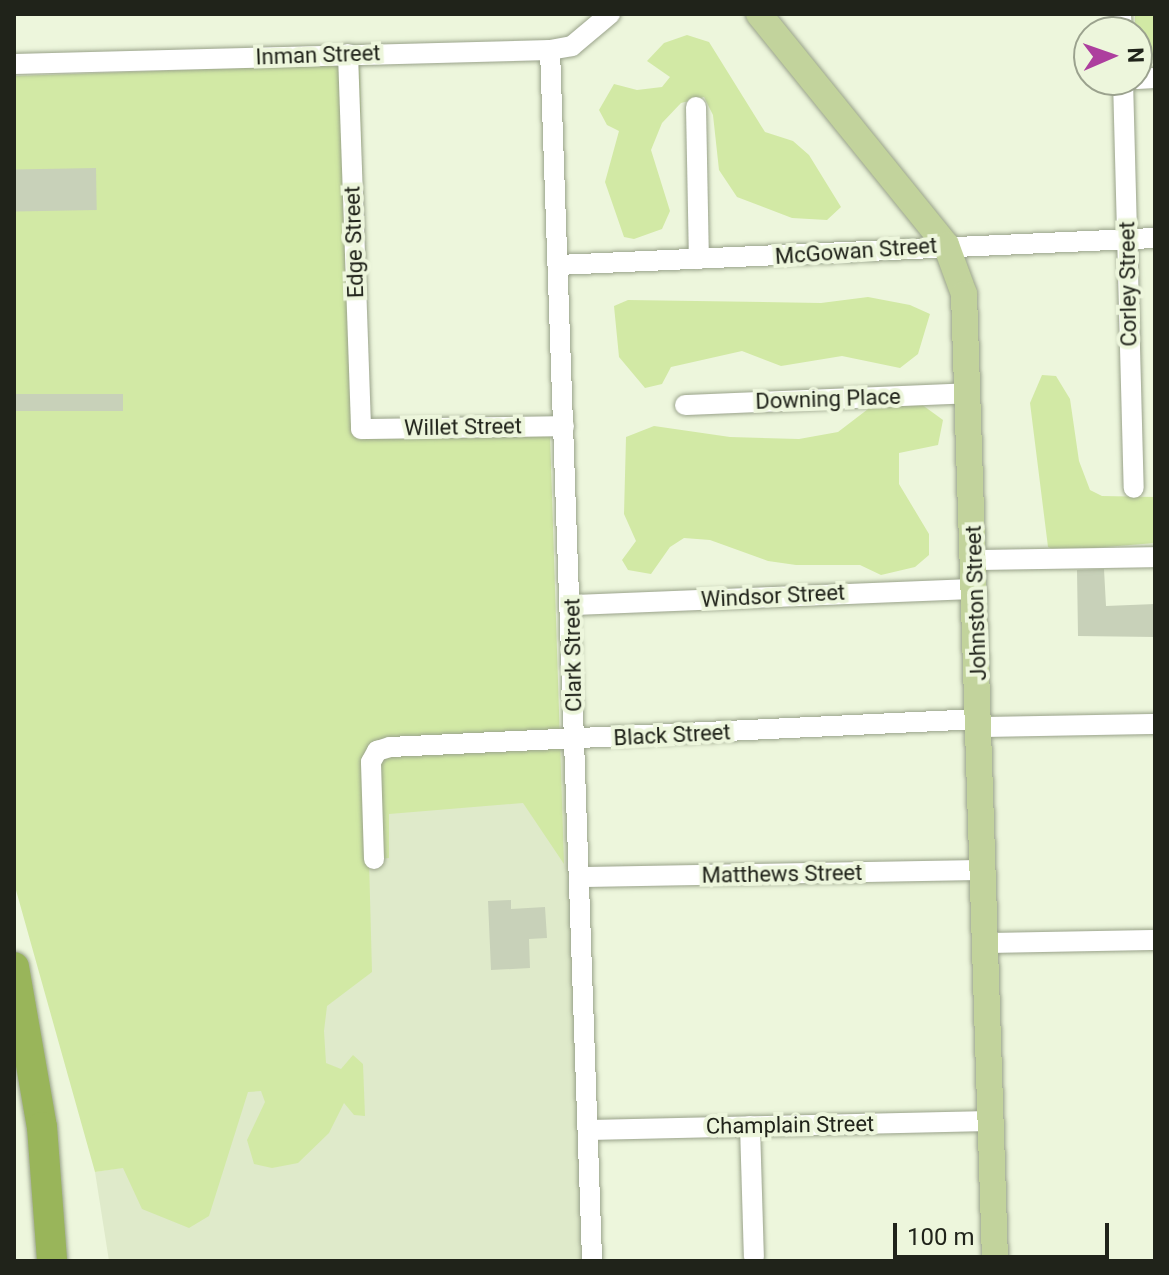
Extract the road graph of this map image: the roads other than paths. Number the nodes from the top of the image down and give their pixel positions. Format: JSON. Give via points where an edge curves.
{"nodes":[{"id":1,"x":610,"y":14,"type":"edge"},
{"id":2,"x":759,"y":14,"type":"edge"},
{"id":3,"x":550,"y":50,"type":"junction"},
{"id":4,"x":348,"y":54,"type":"junction"},
{"id":5,"x":14,"y":64,"type":"edge"},
{"id":6,"x":1123,"y":96,"type":"edge"},
{"id":7,"x":696,"y":107,"type":"dead end"},
{"id":8,"x":1155,"y":238,"type":"edge"},
{"id":9,"x":1126,"y":239,"type":"junction"},
{"id":10,"x":946,"y":245,"type":"junction"},
{"id":11,"x":699,"y":259,"type":"junction"},
{"id":12,"x":558,"y":265,"type":"junction"},
{"id":13,"x":970,"y":393,"type":"junction"},
{"id":14,"x":685,"y":405,"type":"dead end"},
{"id":15,"x":564,"y":426,"type":"junction"},
{"id":16,"x":361,"y":429,"type":"joint"},
{"id":17,"x":1134,"y":488,"type":"dead end"},
{"id":18,"x":1155,"y":557,"type":"edge"},
{"id":19,"x":974,"y":560,"type":"junction"},
{"id":20,"x":975,"y":589,"type":"junction"},
{"id":21,"x":572,"y":605,"type":"junction"},
{"id":22,"x":980,"y":723,"type":"junction"},
{"id":23,"x":1155,"y":724,"type":"edge"},
{"id":24,"x":575,"y":740,"type":"junction"},
{"id":25,"x":374,"y":859,"type":"dead end"},
{"id":26,"x":983,"y":870,"type":"junction"},
{"id":27,"x":581,"y":877,"type":"junction"},
{"id":28,"x":1155,"y":940,"type":"edge"},
{"id":29,"x":985,"y":943,"type":"junction"},
{"id":30,"x":14,"y":967,"type":"edge"},
{"id":31,"x":991,"y":1121,"type":"junction"},
{"id":32,"x":750,"y":1126,"type":"junction"},
{"id":33,"x":588,"y":1130,"type":"junction"},
{"id":34,"x":754,"y":1257,"type":"dead end"},
{"id":35,"x":52,"y":1261,"type":"edge"},
{"id":36,"x":592,"y":1261,"type":"edge"},
{"id":37,"x":995,"y":1261,"type":"edge"}],
"edges":[{"from":1,"to":3,"type":"street","name":"Inman Street","via":[[572,46]]},
{"from":2,"to":10,"type":"main road","name":"Johnston Street"},
{"from":3,"to":4,"type":"street","name":"Inman Street"},
{"from":3,"to":12,"type":"street","name":"Clark Street"},
{"from":4,"to":5,"type":"street","name":"Inman Street"},
{"from":4,"to":16,"type":"street","name":"Edge Street"},
{"from":6,"to":9,"type":"street","name":"Corley Street"},
{"from":7,"to":11,"type":"street"},
{"from":8,"to":9,"type":"street","name":"McGowan Street"},
{"from":9,"to":10,"type":"street","name":"McGowan Street"},
{"from":9,"to":17,"type":"street","name":"Corley Street"},
{"from":10,"to":11,"type":"street","name":"McGowan Street","via":[[912,251]]},
{"from":10,"to":13,"type":"main road","name":"Johnston Street","via":[[964,294]]},
{"from":11,"to":12,"type":"street","name":"McGowan Street"},
{"from":12,"to":15,"type":"street","name":"Clark Street"},
{"from":13,"to":14,"type":"street","name":"Downing Place"},
{"from":13,"to":19,"type":"main road","name":"Johnston Street"},
{"from":15,"to":16,"type":"street","name":"Willet Street"},
{"from":15,"to":21,"type":"street","name":"Clark Street"},
{"from":18,"to":19,"type":"street"},
{"from":19,"to":20,"type":"main road","name":"Johnston Street"},
{"from":20,"to":21,"type":"street","name":"Windsor Street"},
{"from":20,"to":22,"type":"main road","name":"Johnston Street"},
{"from":21,"to":24,"type":"street","name":"Clark Street"},
{"from":22,"to":23,"type":"street","name":"Black Street"},
{"from":22,"to":24,"type":"street","name":"Black Street"},
{"from":22,"to":26,"type":"main road","name":"Johnston Street"},
{"from":24,"to":25,"type":"street","name":"Black Street","via":[[377,751],[371,762]]},
{"from":24,"to":27,"type":"street","name":"Clark Street"},
{"from":26,"to":27,"type":"street","name":"Matthews Street"},
{"from":26,"to":29,"type":"main road","name":"Johnston Street"},
{"from":27,"to":33,"type":"street","name":"Clark Street"},
{"from":28,"to":29,"type":"street"},
{"from":29,"to":31,"type":"main road","name":"Johnston Street"},
{"from":30,"to":35,"type":"highway","via":[[42,1127]]},
{"from":31,"to":32,"type":"street","name":"Champlain Street"},
{"from":31,"to":37,"type":"main road","name":"Johnston Street"},
{"from":32,"to":33,"type":"street","name":"Champlain Street"},
{"from":32,"to":34,"type":"street"},
{"from":33,"to":36,"type":"street","name":"Clark Street"}]}
